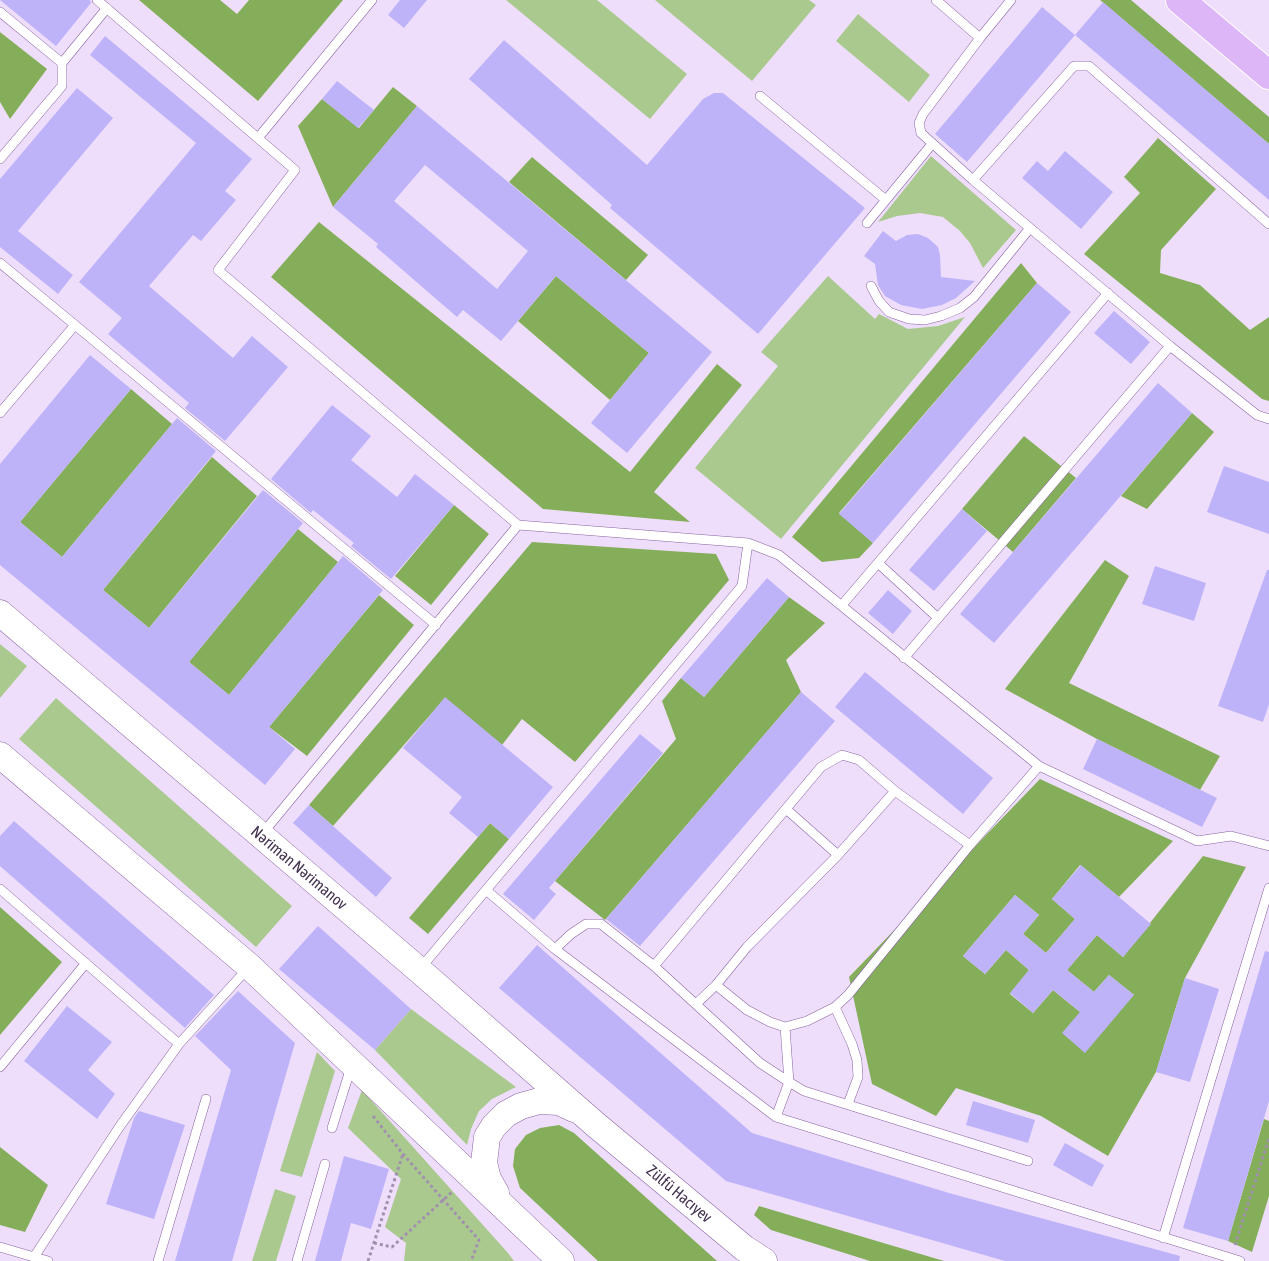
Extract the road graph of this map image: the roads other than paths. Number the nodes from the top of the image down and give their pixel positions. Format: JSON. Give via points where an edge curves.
{"nodes":[{"id":1,"x":97,"y":0,"type":"edge"},
{"id":2,"x":372,"y":0,"type":"edge"},
{"id":3,"x":936,"y":0,"type":"edge"},
{"id":4,"x":1011,"y":0,"type":"edge"},
{"id":5,"x":1180,"y":0,"type":"edge"},
{"id":6,"x":107,"y":8,"type":"junction"},
{"id":7,"x":0,"y":12,"type":"edge"},
{"id":8,"x":980,"y":38,"type":"junction"},
{"id":9,"x":62,"y":63,"type":"junction"},
{"id":10,"x":1269,"y":75,"type":"edge"},
{"id":11,"x":760,"y":96,"type":"dead end"},
{"id":12,"x":258,"y":138,"type":"junction"},
{"id":13,"x":932,"y":144,"type":"junction"},
{"id":14,"x":0,"y":159,"type":"edge"},
{"id":15,"x":973,"y":180,"type":"junction"},
{"id":16,"x":886,"y":200,"type":"junction"},
{"id":17,"x":867,"y":223,"type":"dead end"},
{"id":18,"x":1269,"y":224,"type":"edge"},
{"id":19,"x":1030,"y":228,"type":"junction"},
{"id":20,"x":0,"y":263,"type":"edge"},
{"id":21,"x":871,"y":286,"type":"dead end"},
{"id":22,"x":1107,"y":293,"type":"junction"},
{"id":23,"x":75,"y":325,"type":"junction"},
{"id":24,"x":1170,"y":346,"type":"junction"},
{"id":25,"x":0,"y":413,"type":"edge"},
{"id":26,"x":1269,"y":419,"type":"edge"},
{"id":27,"x":518,"y":525,"type":"junction"},
{"id":28,"x":748,"y":543,"type":"junction"},
{"id":29,"x":878,"y":563,"type":"junction"},
{"id":30,"x":842,"y":605,"type":"junction"},
{"id":31,"x":0,"y":613,"type":"edge"},
{"id":32,"x":938,"y":618,"type":"junction"},
{"id":33,"x":436,"y":625,"type":"junction"},
{"id":34,"x":904,"y":658,"type":"junction"},
{"id":35,"x":0,"y":755,"type":"edge"},
{"id":36,"x":1039,"y":766,"type":"junction"},
{"id":37,"x":895,"y":791,"type":"junction"},
{"id":38,"x":786,"y":809,"type":"junction"},
{"id":39,"x":261,"y":836,"type":"junction"},
{"id":40,"x":970,"y":845,"type":"junction"},
{"id":41,"x":1269,"y":846,"type":"edge"},
{"id":42,"x":838,"y":855,"type":"junction"},
{"id":43,"x":1269,"y":888,"type":"edge"},
{"id":44,"x":0,"y":889,"type":"edge"},
{"id":45,"x":486,"y":890,"type":"junction"},
{"id":46,"x":555,"y":949,"type":"junction"},
{"id":47,"x":86,"y":963,"type":"junction"},
{"id":48,"x":249,"y":966,"type":"junction"},
{"id":49,"x":654,"y":966,"type":"junction"},
{"id":50,"x":419,"y":970,"type":"junction"},
{"id":51,"x":716,"y":985,"type":"junction"},
{"id":52,"x":696,"y":1004,"type":"junction"},
{"id":53,"x":835,"y":1007,"type":"junction"},
{"id":54,"x":785,"y":1027,"type":"junction"},
{"id":55,"x":179,"y":1044,"type":"junction"},
{"id":56,"x":352,"y":1062,"type":"junction"},
{"id":57,"x":0,"y":1067,"type":"edge"},
{"id":58,"x":789,"y":1083,"type":"junction"},
{"id":59,"x":206,"y":1099,"type":"dead end"},
{"id":60,"x":848,"y":1104,"type":"junction"},
{"id":61,"x":776,"y":1117,"type":"junction"},
{"id":62,"x":596,"y":1125,"type":"junction"},
{"id":63,"x":332,"y":1128,"type":"dead end"},
{"id":64,"x":1028,"y":1161,"type":"dead end"},
{"id":65,"x":325,"y":1164,"type":"dead end"},
{"id":66,"x":510,"y":1213,"type":"junction"},
{"id":67,"x":1163,"y":1238,"type":"junction"},
{"id":68,"x":0,"y":1247,"type":"edge"},
{"id":69,"x":542,"y":1250,"type":"edge"},
{"id":70,"x":34,"y":1257,"type":"junction"},
{"id":71,"x":1235,"y":1260,"type":"edge"},
{"id":72,"x":48,"y":1261,"type":"edge"},
{"id":73,"x":158,"y":1261,"type":"edge"},
{"id":74,"x":297,"y":1261,"type":"edge"},
{"id":75,"x":561,"y":1261,"type":"edge"},
{"id":76,"x":764,"y":1261,"type":"edge"}],
"edges":[{"from":1,"to":6,"type":"lane"},
{"from":2,"to":12,"type":"lane"},
{"from":3,"to":8,"type":"lane"},
{"from":4,"to":8,"type":"lane"},
{"from":5,"to":10,"type":"main road"},
{"from":6,"to":9,"type":"lane"},
{"from":6,"to":12,"type":"lane"},
{"from":7,"to":9,"type":"lane"},
{"from":8,"to":13,"type":"lane","via":[[923,114],[919,123],[921,133]]},
{"from":9,"to":14,"type":"lane","via":[[62,86]]},
{"from":11,"to":16,"type":"lane"},
{"from":12,"to":27,"type":"lane","via":[[295,171],[218,270]]},
{"from":13,"to":15,"type":"lane"},
{"from":13,"to":16,"type":"lane"},
{"from":15,"to":18,"type":"lane","via":[[1074,66],[1089,66]]},
{"from":15,"to":19,"type":"lane"},
{"from":16,"to":17,"type":"lane"},
{"from":19,"to":21,"type":"lane","via":[[974,297],[941,316],[909,319],[890,312]]},
{"from":19,"to":22,"type":"lane"},
{"from":20,"to":23,"type":"lane"},
{"from":22,"to":24,"type":"lane"},
{"from":22,"to":29,"type":"lane"},
{"from":23,"to":25,"type":"lane"},
{"from":23,"to":33,"type":"lane"},
{"from":24,"to":26,"type":"lane","via":[[1257,415]]},
{"from":24,"to":32,"type":"lane"},
{"from":27,"to":28,"type":"lane"},
{"from":27,"to":33,"type":"lane"},
{"from":28,"to":30,"type":"lane","via":[[779,555]]},
{"from":28,"to":45,"type":"lane","via":[[742,586]]},
{"from":29,"to":30,"type":"lane"},
{"from":29,"to":32,"type":"lane"},
{"from":30,"to":34,"type":"lane"},
{"from":31,"to":39,"type":"main road","name":"Nəriman Nərimanov"},
{"from":32,"to":34,"type":"lane"},
{"from":33,"to":39,"type":"lane"},
{"from":34,"to":36,"type":"lane"},
{"from":35,"to":48,"type":"main road"},
{"from":36,"to":40,"type":"lane"},
{"from":36,"to":41,"type":"lane","via":[[1197,841],[1231,836]]},
{"from":37,"to":38,"type":"lane","via":[[860,760],[842,755],[821,767]]},
{"from":37,"to":40,"type":"lane"},
{"from":37,"to":42,"type":"lane"},
{"from":38,"to":42,"type":"lane"},
{"from":38,"to":49,"type":"lane"},
{"from":39,"to":50,"type":"main road","name":"Nəriman Nərimanov"},
{"from":40,"to":53,"type":"lane"},
{"from":42,"to":51,"type":"lane","via":[[747,947]]},
{"from":43,"to":67,"type":"lane"},
{"from":44,"to":47,"type":"lane"},
{"from":45,"to":46,"type":"lane"},
{"from":45,"to":50,"type":"lane"},
{"from":46,"to":49,"type":"lane","via":[[586,924],[601,924]]},
{"from":46,"to":61,"type":"lane"},
{"from":47,"to":55,"type":"lane"},
{"from":47,"to":57,"type":"lane"},
{"from":48,"to":55,"type":"lane"},
{"from":48,"to":56,"type":"main road"},
{"from":49,"to":52,"type":"lane"},
{"from":50,"to":62,"type":"main road","name":"Nəriman Nərimanov"},
{"from":51,"to":52,"type":"lane"},
{"from":51,"to":54,"type":"lane","via":[[747,1010]]},
{"from":52,"to":58,"type":"lane","via":[[760,1063]]},
{"from":53,"to":54,"type":"lane"},
{"from":53,"to":60,"type":"lane","via":[[857,1060],[858,1077]]},
{"from":54,"to":58,"type":"lane"},
{"from":55,"to":70,"type":"lane"},
{"from":56,"to":63,"type":"lane"},
{"from":56,"to":66,"type":"main road"},
{"from":58,"to":60,"type":"lane"},
{"from":58,"to":61,"type":"lane"},
{"from":59,"to":73,"type":"lane"},
{"from":60,"to":64,"type":"lane"},
{"from":61,"to":67,"type":"lane"},
{"from":62,"to":66,"type":"main road","via":[[559,1102],[539,1101],[506,1114],[487,1137],[484,1162],[488,1179]]},
{"from":62,"to":76,"type":"main road","name":"Zülfü Hacıyev"},
{"from":65,"to":74,"type":"lane"},
{"from":66,"to":69,"type":"main road"},
{"from":67,"to":71,"type":"lane"},
{"from":68,"to":70,"type":"lane"},
{"from":69,"to":75,"type":"main road"},
{"from":70,"to":72,"type":"lane"}]}
